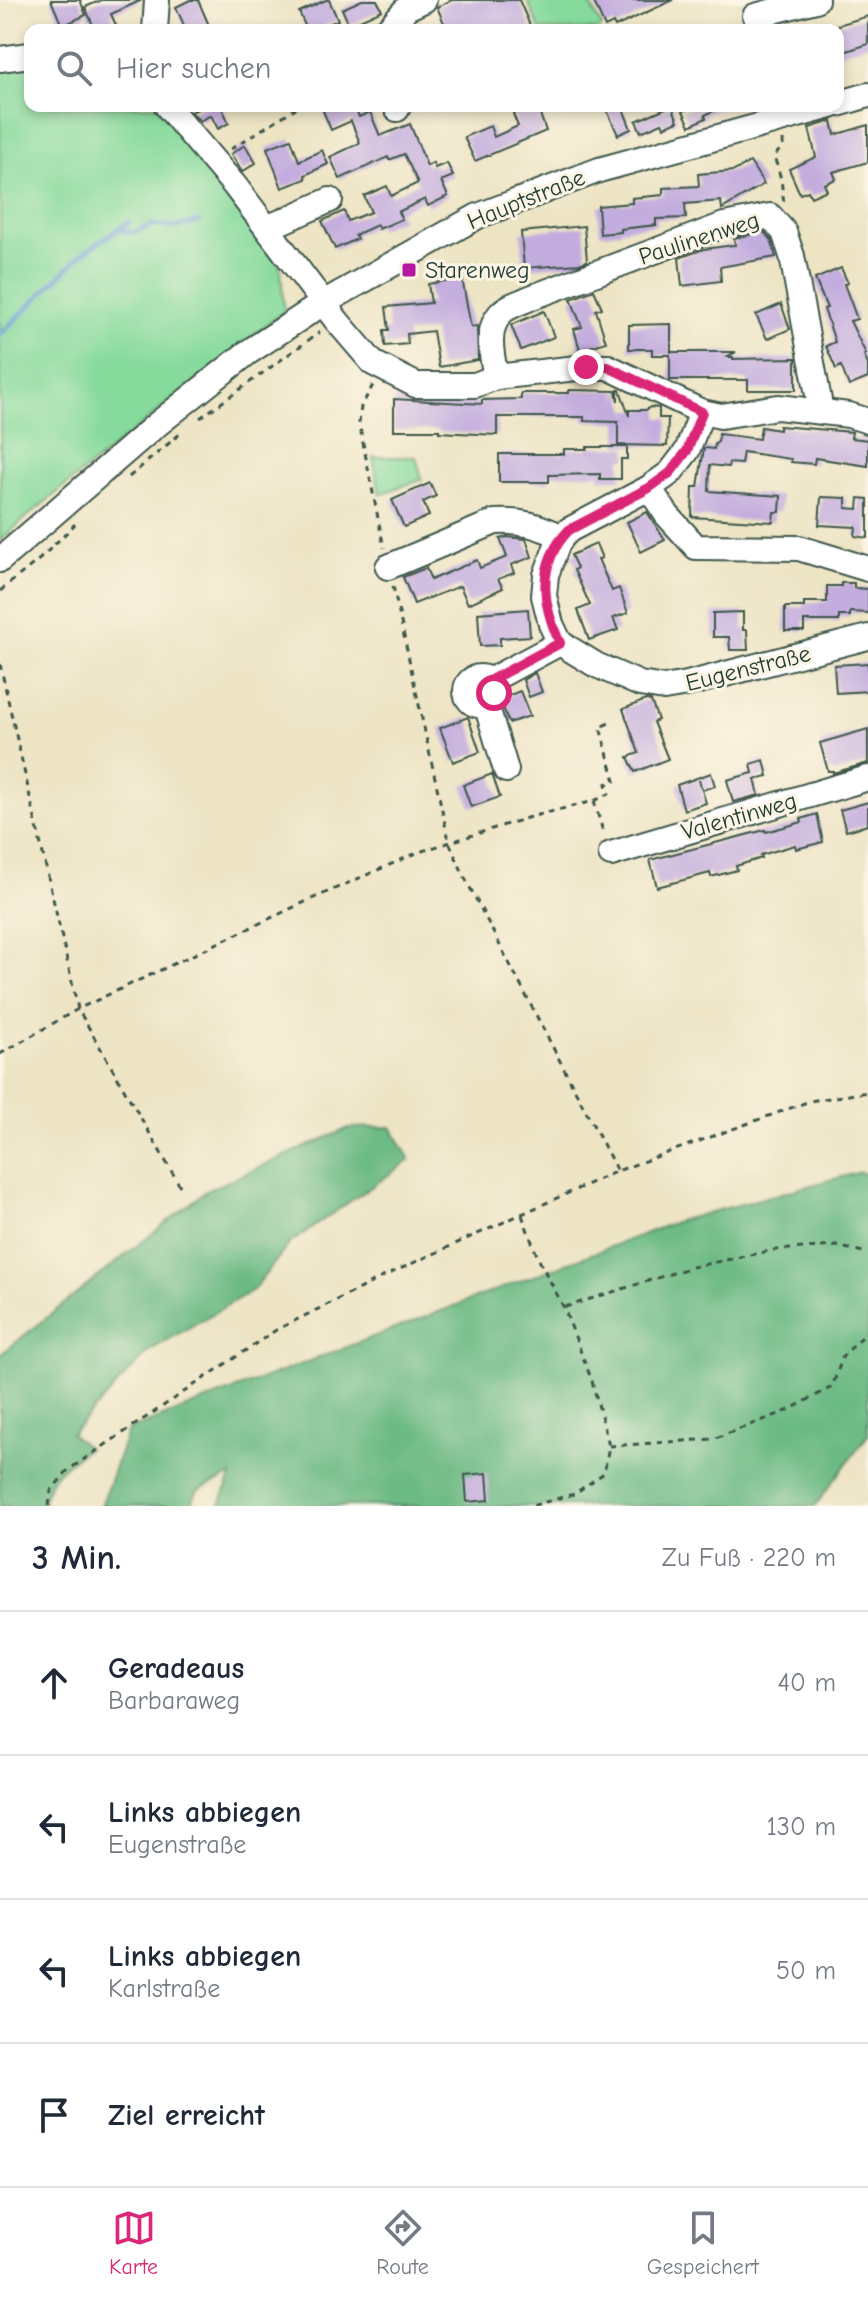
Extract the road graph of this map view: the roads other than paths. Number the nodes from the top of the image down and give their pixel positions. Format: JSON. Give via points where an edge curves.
{"nodes":[{"id":1,"x":157,"y":0,"type":"edge"},
{"id":2,"x":424,"y":0,"type":"edge"},
{"id":3,"x":816,"y":0,"type":"edge"},
{"id":4,"x":755,"y":15,"type":"edge"},
{"id":5,"x":155,"y":24,"type":"edge"},
{"id":6,"x":392,"y":24,"type":"edge"},
{"id":7,"x":24,"y":56,"type":"edge"},
{"id":8,"x":0,"y":59,"type":"edge"},
{"id":9,"x":868,"y":95,"type":"edge"},
{"id":10,"x":844,"y":102,"type":"edge"},
{"id":11,"x":172,"y":112,"type":"edge"},
{"id":12,"x":797,"y":112,"type":"edge"},
{"id":13,"x":775,"y":116,"type":"edge"},
{"id":14,"x":330,"y":200,"type":"dead end"},
{"id":15,"x":267,"y":228,"type":"junction"},
{"id":16,"x":330,"y":312,"type":"junction"},
{"id":17,"x":496,"y":377,"type":"junction"},
{"id":18,"x":821,"y":411,"type":"junction"},
{"id":19,"x":702,"y":412,"type":"junction"},
{"id":20,"x":868,"y":421,"type":"edge"},
{"id":21,"x":649,"y":488,"type":"junction"},
{"id":22,"x":562,"y":537,"type":"junction"},
{"id":23,"x":0,"y":560,"type":"edge"},
{"id":24,"x":388,"y":567,"type":"road end"},
{"id":25,"x":868,"y":569,"type":"edge"},
{"id":26,"x":868,"y":637,"type":"edge"},
{"id":27,"x":560,"y":643,"type":"junction"},
{"id":28,"x":506,"y":770,"type":"dead end"},
{"id":29,"x":868,"y":778,"type":"edge"},
{"id":30,"x":611,"y":854,"type":"dead end"}],
"edges":[{"from":1,"to":5,"type":"street"},
{"from":2,"to":6,"type":"street"},
{"from":3,"to":4,"type":"street"},
{"from":7,"to":8,"type":"street"},
{"from":9,"to":10,"type":"street"},
{"from":11,"to":15,"type":"street"},
{"from":12,"to":13,"type":"street","name":"Hauptstraße"},
{"from":13,"to":16,"type":"street","name":"Hauptstraße","via":[[599,170],[492,211]]},
{"from":14,"to":15,"type":"street"},
{"from":15,"to":16,"type":"street"},
{"from":16,"to":17,"type":"street","via":[[373,363],[416,385],[475,385]]},
{"from":16,"to":23,"type":"street","name":"Hauptstraße","via":[[247,353]]},
{"from":17,"to":18,"type":"street","name":"Paulinenweg","via":[[491,331],[501,312],[724,225],[770,216],[784,232],[792,256]]},
{"from":17,"to":19,"type":"street","via":[[608,367]]},
{"from":18,"to":19,"type":"street","via":[[778,407],[721,416]]},
{"from":18,"to":20,"type":"street"},
{"from":19,"to":21,"type":"street","via":[[687,451]]},
{"from":21,"to":22,"type":"street"},
{"from":21,"to":25,"type":"street","via":[[696,547],[799,548]]},
{"from":22,"to":24,"type":"street","via":[[539,525],[495,522]]},
{"from":22,"to":27,"type":"street","via":[[546,575],[544,596]]},
{"from":26,"to":27,"type":"street","name":"Eugenstraße","via":[[664,688],[596,665]]},
{"from":27,"to":28,"type":"street","via":[[488,692]]},
{"from":29,"to":30,"type":"street","name":"Valentinweg"}]}
